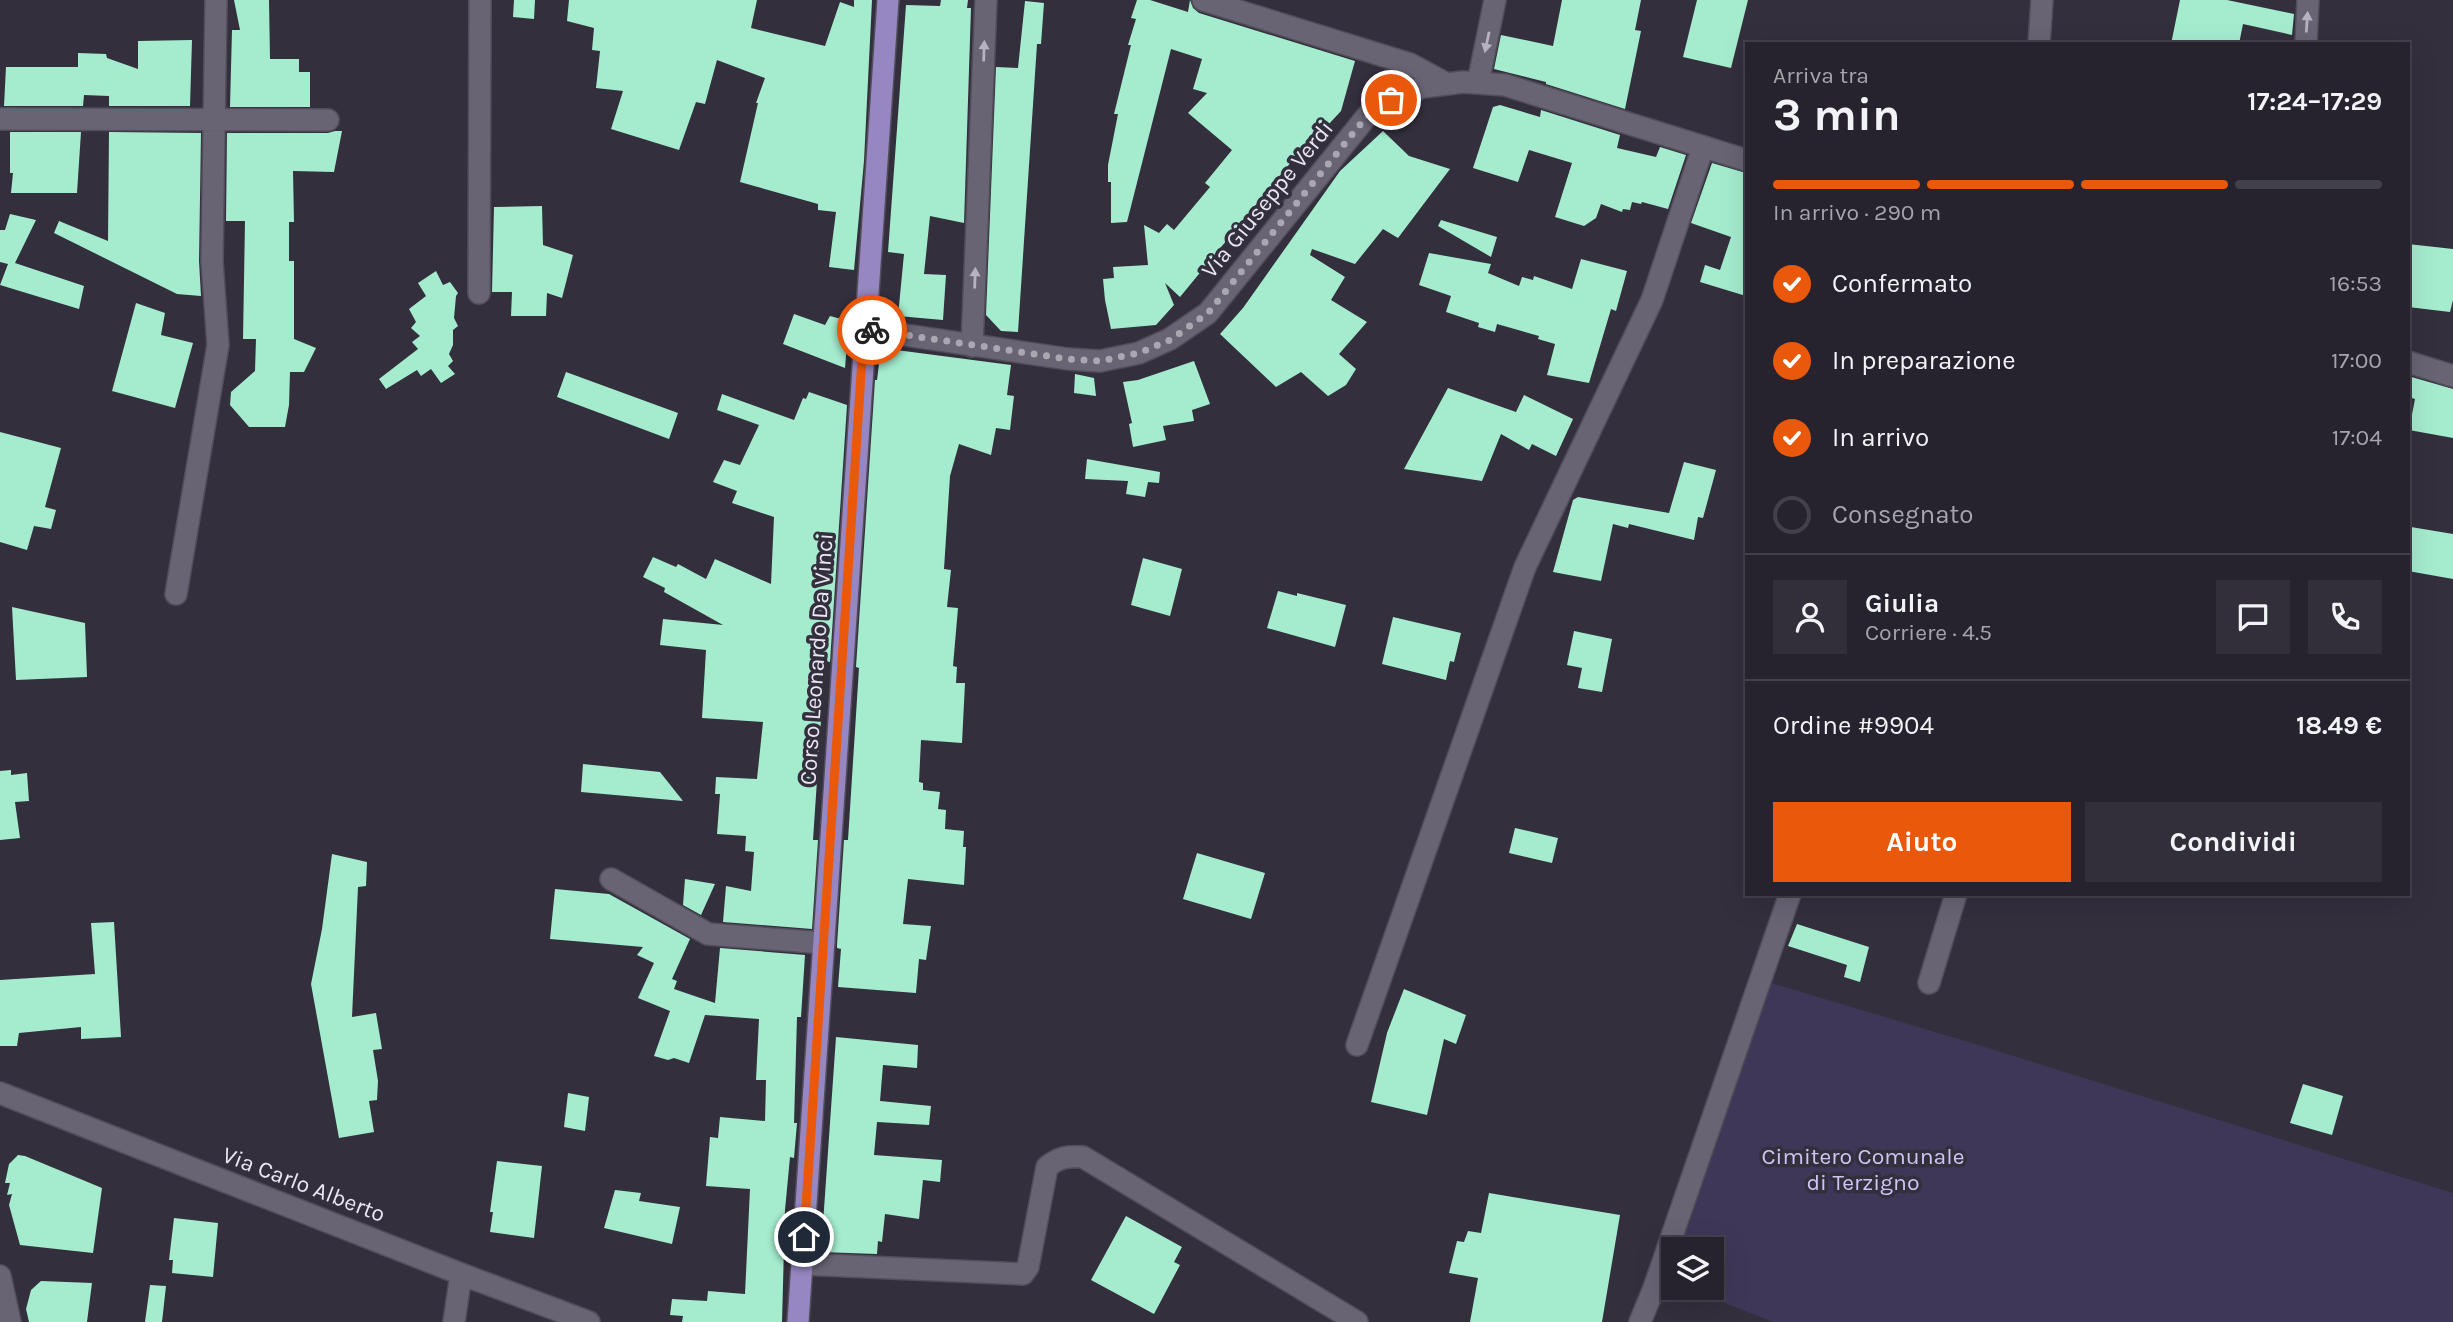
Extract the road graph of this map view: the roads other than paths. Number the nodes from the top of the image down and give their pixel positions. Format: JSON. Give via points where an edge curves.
{"nodes":[{"id":1,"x":216,"y":0,"type":"edge"},
{"id":2,"x":480,"y":0,"type":"edge"},
{"id":3,"x":888,"y":0,"type":"edge"},
{"id":4,"x":986,"y":0,"type":"edge"},
{"id":5,"x":1203,"y":0,"type":"edge"},
{"id":6,"x":1495,"y":0,"type":"edge"},
{"id":7,"x":2042,"y":0,"type":"edge"},
{"id":8,"x":2308,"y":0,"type":"edge"},
{"id":9,"x":2039,"y":42,"type":"edge"},
{"id":10,"x":2306,"y":42,"type":"edge"},
{"id":11,"x":1478,"y":83,"type":"junction"},
{"id":12,"x":1447,"y":84,"type":"junction"},
{"id":13,"x":1,"y":119,"type":"edge"},
{"id":14,"x":214,"y":120,"type":"junction"},
{"id":15,"x":328,"y":120,"type":"dead end"},
{"id":16,"x":1703,"y":146,"type":"junction"},
{"id":17,"x":1745,"y":160,"type":"edge"},
{"id":18,"x":479,"y":293,"type":"dead end"},
{"id":19,"x":864,"y":329,"type":"junction"},
{"id":20,"x":972,"y":346,"type":"junction"},
{"id":21,"x":2410,"y":363,"type":"edge"},
{"id":22,"x":2453,"y":376,"type":"edge"},
{"id":23,"x":176,"y":594,"type":"dead end"},
{"id":24,"x":611,"y":878,"type":"dead end"},
{"id":25,"x":1789,"y":896,"type":"edge"},
{"id":26,"x":1955,"y":896,"type":"edge"},
{"id":27,"x":824,"y":943,"type":"junction"},
{"id":28,"x":1929,"y":983,"type":"dead end"},
{"id":29,"x":1357,"y":1045,"type":"dead end"},
{"id":30,"x":0,"y":1093,"type":"edge"},
{"id":31,"x":802,"y":1264,"type":"junction"},
{"id":32,"x":461,"y":1274,"type":"junction"},
{"id":33,"x":0,"y":1276,"type":"edge"},
{"id":34,"x":10,"y":1322,"type":"edge"},
{"id":35,"x":454,"y":1322,"type":"edge"},
{"id":36,"x":589,"y":1322,"type":"edge"},
{"id":37,"x":798,"y":1322,"type":"edge"},
{"id":38,"x":1357,"y":1322,"type":"edge"},
{"id":39,"x":1640,"y":1322,"type":"edge"}],
"edges":[{"from":1,"to":14,"type":"street"},
{"from":2,"to":18,"type":"street"},
{"from":3,"to":19,"type":"main road","name":"Corso Leonardo Da Vinci"},
{"from":20,"to":4,"type":"street","one_way":true},
{"from":5,"to":12,"type":"street","via":[[1410,64]]},
{"from":6,"to":11,"type":"street","one_way":true},
{"from":7,"to":9,"type":"street"},
{"from":10,"to":8,"type":"street","one_way":true},
{"from":11,"to":12,"type":"street","name":"Via Giuseppe Verdi"},
{"from":11,"to":16,"type":"street","name":"Via Giuseppe Verdi","via":[[1505,85]]},
{"from":12,"to":20,"type":"street","name":"Via Giuseppe Verdi","via":[[1423,87],[1367,116],[1208,313],[1170,340],[1139,353],[1100,361]]},
{"from":13,"to":14,"type":"street"},
{"from":14,"to":15,"type":"street"},
{"from":14,"to":23,"type":"street","via":[[212,261],[218,345]]},
{"from":16,"to":17,"type":"street","name":"Via Giuseppe Verdi"},
{"from":16,"to":29,"type":"street","via":[[1652,300],[1525,567]]},
{"from":19,"to":20,"type":"street","name":"Via Giuseppe Verdi"},
{"from":19,"to":27,"type":"main road","name":"Corso Leonardo Da Vinci"},
{"from":21,"to":22,"type":"street"},
{"from":24,"to":27,"type":"street","via":[[708,934]]},
{"from":25,"to":39,"type":"street"},
{"from":26,"to":28,"type":"street"},
{"from":27,"to":31,"type":"main road","name":"Corso Leonardo Da Vinci"},
{"from":30,"to":32,"type":"street","name":"Via Carlo Alberto"},
{"from":31,"to":37,"type":"main road","name":"Corso Leonardo Da Vinci"},
{"from":31,"to":38,"type":"street","via":[[1023,1273],[1028,1267],[1047,1167],[1069,1156],[1083,1157]]},
{"from":32,"to":35,"type":"street"},
{"from":32,"to":36,"type":"street","name":"Via Carlo Alberto"},
{"from":33,"to":34,"type":"street"}]}
